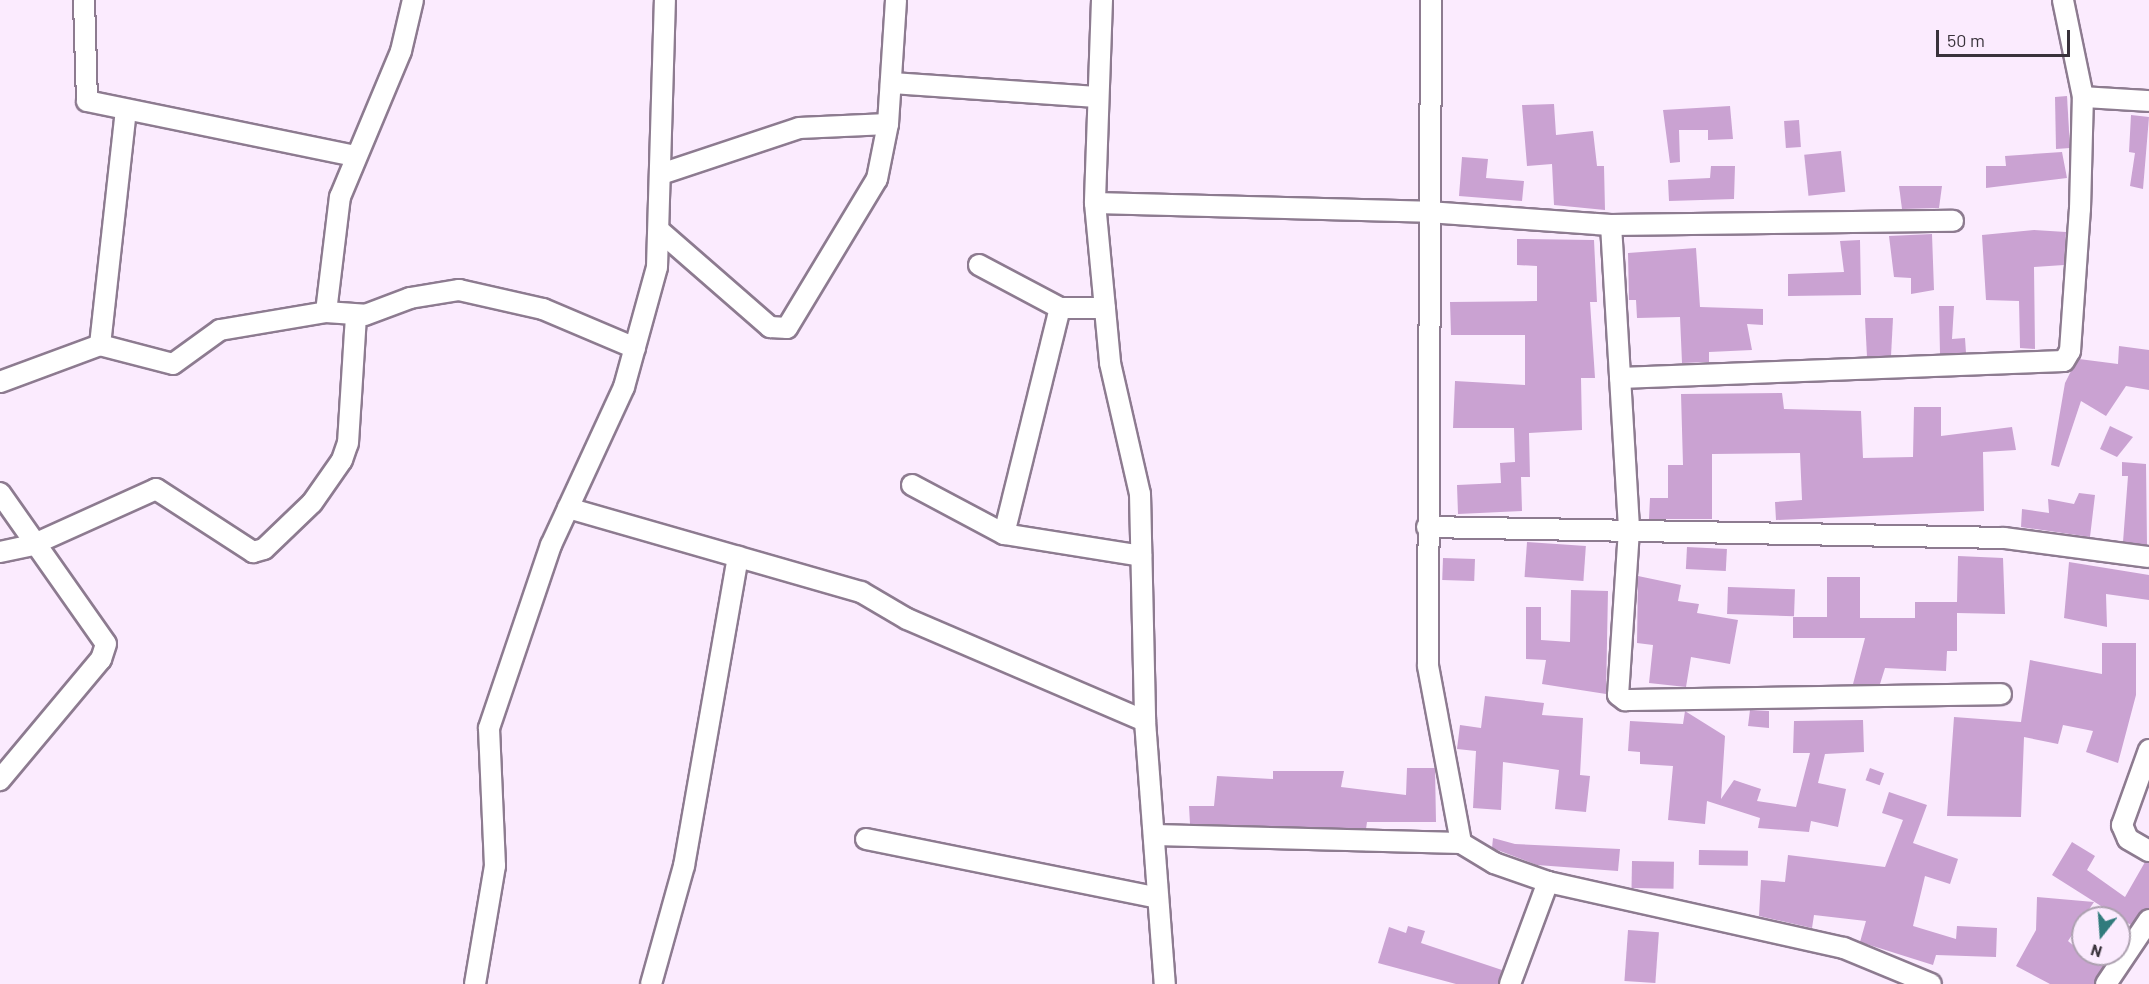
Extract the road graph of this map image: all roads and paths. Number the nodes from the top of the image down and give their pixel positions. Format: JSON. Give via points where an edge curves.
{"nodes":[{"id":1,"x":84,"y":0,"type":"edge"},
{"id":2,"x":413,"y":0,"type":"edge"},
{"id":3,"x":665,"y":0,"type":"edge"},
{"id":4,"x":896,"y":0,"type":"edge"},
{"id":5,"x":1102,"y":0,"type":"edge"},
{"id":6,"x":1431,"y":0,"type":"edge"},
{"id":7,"x":2063,"y":0,"type":"edge"},
{"id":8,"x":891,"y":83,"type":"junction"},
{"id":9,"x":1098,"y":97,"type":"junction"},
{"id":10,"x":2083,"y":98,"type":"junction"},
{"id":11,"x":2149,"y":101,"type":"edge"},
{"id":12,"x":126,"y":110,"type":"junction"},
{"id":13,"x":888,"y":124,"type":"junction"},
{"id":14,"x":355,"y":156,"type":"junction"},
{"id":15,"x":661,"y":174,"type":"junction"},
{"id":16,"x":1095,"y":203,"type":"junction"},
{"id":17,"x":1428,"y":212,"type":"junction"},
{"id":18,"x":1953,"y":221,"type":"dead end"},
{"id":19,"x":1611,"y":225,"type":"junction"},
{"id":20,"x":661,"y":232,"type":"junction"},
{"id":21,"x":979,"y":265,"type":"dead end"},
{"id":22,"x":1060,"y":308,"type":"junction"},
{"id":23,"x":1106,"y":308,"type":"junction"},
{"id":24,"x":326,"y":312,"type":"junction"},
{"id":25,"x":356,"y":316,"type":"junction"},
{"id":26,"x":100,"y":345,"type":"junction"},
{"id":27,"x":635,"y":348,"type":"junction"},
{"id":28,"x":0,"y":376,"type":"edge"},
{"id":29,"x":1620,"y":378,"type":"junction"},
{"id":30,"x":0,"y":382,"type":"edge"},
{"id":31,"x":912,"y":485,"type":"dead end"},
{"id":32,"x":0,"y":493,"type":"edge"},
{"id":33,"x":568,"y":508,"type":"junction"},
{"id":34,"x":1427,"y":526,"type":"junction"},
{"id":35,"x":1629,"y":530,"type":"junction"},
{"id":36,"x":1004,"y":534,"type":"junction"},
{"id":37,"x":32,"y":545,"type":"junction"},
{"id":38,"x":0,"y":552,"type":"edge"},
{"id":39,"x":1141,"y":556,"type":"junction"},
{"id":40,"x":738,"y":557,"type":"junction"},
{"id":41,"x":2149,"y":557,"type":"edge"},
{"id":42,"x":2001,"y":694,"type":"dead end"},
{"id":43,"x":1145,"y":721,"type":"junction"},
{"id":44,"x":2149,"y":750,"type":"edge"},
{"id":45,"x":0,"y":780,"type":"edge"},
{"id":46,"x":1155,"y":835,"type":"junction"},
{"id":47,"x":866,"y":839,"type":"dead end"},
{"id":48,"x":1461,"y":843,"type":"junction"},
{"id":49,"x":2149,"y":851,"type":"edge"},
{"id":50,"x":1548,"y":882,"type":"junction"},
{"id":51,"x":1158,"y":898,"type":"junction"},
{"id":52,"x":2149,"y":920,"type":"edge"},
{"id":53,"x":475,"y":984,"type":"edge"},
{"id":54,"x":651,"y":984,"type":"edge"},
{"id":55,"x":1165,"y":984,"type":"edge"},
{"id":56,"x":1510,"y":984,"type":"edge"},
{"id":57,"x":1931,"y":984,"type":"edge"},
{"id":58,"x":2106,"y":984,"type":"edge"}],
"edges":[{"from":1,"to":12,"type":"street","via":[[87,101]]},
{"from":2,"to":14,"type":"street","via":[[401,51]]},
{"from":3,"to":15,"type":"street"},
{"from":4,"to":8,"type":"street"},
{"from":5,"to":9,"type":"street"},
{"from":6,"to":17,"type":"street"},
{"from":7,"to":10,"type":"street"},
{"from":8,"to":9,"type":"street"},
{"from":8,"to":13,"type":"street"},
{"from":9,"to":16,"type":"street"},
{"from":10,"to":11,"type":"street"},
{"from":10,"to":29,"type":"street","via":[[2079,232],[2070,351],[2064,360]]},
{"from":12,"to":14,"type":"street"},
{"from":12,"to":26,"type":"street"},
{"from":13,"to":15,"type":"street","via":[[799,128]]},
{"from":13,"to":20,"type":"street","via":[[869,197],[787,328],[770,327]]},
{"from":14,"to":24,"type":"street","via":[[340,197]]},
{"from":15,"to":20,"type":"street"},
{"from":16,"to":17,"type":"street"},
{"from":16,"to":23,"type":"street"},
{"from":17,"to":19,"type":"street"},
{"from":17,"to":34,"type":"street"},
{"from":18,"to":19,"type":"street"},
{"from":19,"to":29,"type":"street"},
{"from":20,"to":27,"type":"street"},
{"from":21,"to":22,"type":"street"},
{"from":22,"to":23,"type":"street"},
{"from":22,"to":36,"type":"street"},
{"from":23,"to":39,"type":"street","via":[[1110,363],[1134,452]]},
{"from":24,"to":25,"type":"street"},
{"from":24,"to":26,"type":"street","via":[[220,330],[173,364]]},
{"from":25,"to":27,"type":"street","via":[[459,290],[543,309]]},
{"from":25,"to":37,"type":"street","via":[[348,443],[342,460],[312,503],[264,549],[253,552],[156,489]]},
{"from":26,"to":30,"type":"street"},
{"from":27,"to":33,"type":"street","via":[[624,387]]},
{"from":28,"to":30,"type":"street"},
{"from":29,"to":35,"type":"street"},
{"from":31,"to":36,"type":"street"},
{"from":32,"to":37,"type":"street"},
{"from":33,"to":40,"type":"street"},
{"from":33,"to":53,"type":"street","via":[[489,728],[495,866]]},
{"from":34,"to":35,"type":"street"},
{"from":34,"to":48,"type":"street","via":[[1428,666]]},
{"from":35,"to":41,"type":"street","via":[[2004,538]]},
{"from":35,"to":42,"type":"street","via":[[1616,687],[1625,700]]},
{"from":36,"to":39,"type":"street"},
{"from":37,"to":38,"type":"street"},
{"from":37,"to":45,"type":"street","via":[[106,644],[106,652]]},
{"from":39,"to":43,"type":"street"},
{"from":40,"to":43,"type":"street","via":[[861,592],[907,620]]},
{"from":40,"to":54,"type":"street","via":[[684,866]]},
{"from":43,"to":46,"type":"street"},
{"from":44,"to":49,"type":"street","via":[[2122,825],[2128,839]]},
{"from":46,"to":48,"type":"street"},
{"from":46,"to":51,"type":"street"},
{"from":47,"to":51,"type":"street"},
{"from":48,"to":50,"type":"street","via":[[1494,863]]},
{"from":50,"to":56,"type":"street"},
{"from":50,"to":57,"type":"street","via":[[1844,948]]},
{"from":51,"to":55,"type":"street"},
{"from":52,"to":58,"type":"street"}]}
